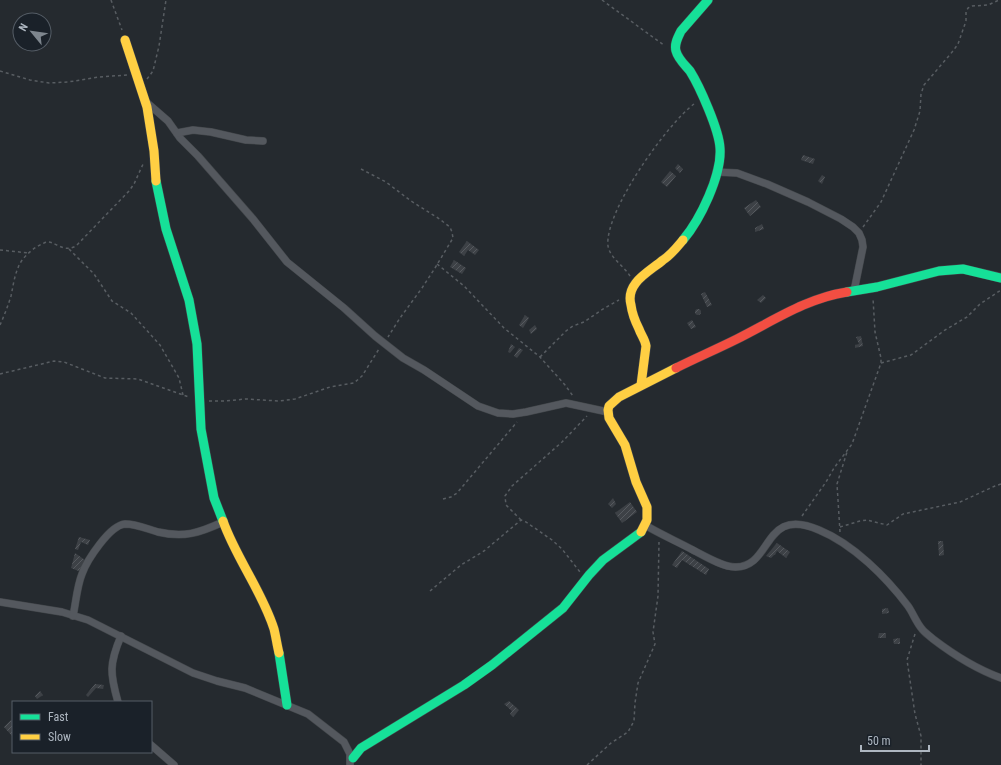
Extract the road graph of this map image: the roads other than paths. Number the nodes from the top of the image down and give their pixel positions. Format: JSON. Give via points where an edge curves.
{"nodes":[{"id":1,"x":708,"y":0,"type":"edge"},
{"id":2,"x":125,"y":40,"type":"road end"},
{"id":3,"x":145,"y":101,"type":"junction"},
{"id":4,"x":176,"y":133,"type":"junction"},
{"id":5,"x":263,"y":141,"type":"dead end"},
{"id":6,"x":716,"y":172,"type":"junction"},
{"id":7,"x":1001,"y":278,"type":"edge"},
{"id":8,"x":854,"y":291,"type":"junction"},
{"id":9,"x":641,"y":385,"type":"junction"},
{"id":10,"x":608,"y":412,"type":"junction"},
{"id":11,"x":223,"y":522,"type":"junction"},
{"id":12,"x":645,"y":525,"type":"junction"},
{"id":13,"x":0,"y":602,"type":"edge"},
{"id":14,"x":73,"y":616,"type":"junction"},
{"id":15,"x":121,"y":636,"type":"junction"},
{"id":16,"x":1001,"y":678,"type":"edge"},
{"id":17,"x":118,"y":701,"type":"edge"},
{"id":18,"x":287,"y":705,"type":"junction"},
{"id":19,"x":152,"y":746,"type":"edge"},
{"id":20,"x":353,"y":760,"type":"edge"},
{"id":21,"x":174,"y":765,"type":"edge"}],
"edges":[{"from":1,"to":6,"type":"street","via":[[680,35],[676,52],[702,98],[720,144]]},
{"from":2,"to":3,"type":"street"},
{"from":3,"to":4,"type":"street","via":[[168,121]]},
{"from":3,"to":11,"type":"street","via":[[154,151],[157,187],[166,229],[189,300],[197,344],[201,429],[214,498]]},
{"from":4,"to":5,"type":"street","via":[[193,130]]},
{"from":4,"to":10,"type":"street","via":[[253,219],[287,262],[403,358],[478,406],[498,413],[530,412],[566,403]]},
{"from":6,"to":8,"type":"street","via":[[737,173],[774,186],[841,218],[859,233],[863,248]]},
{"from":6,"to":9,"type":"street","via":[[702,211],[689,231],[676,248],[632,288],[630,303],[645,341]]},
{"from":7,"to":8,"type":"street","via":[[963,269],[931,273]]},
{"from":8,"to":9,"type":"street","via":[[825,297],[795,308]]},
{"from":9,"to":10,"type":"street","via":[[612,402]]},
{"from":10,"to":12,"type":"street","via":[[625,446],[647,507]]},
{"from":11,"to":14,"type":"street","via":[[201,532],[187,534],[157,532],[136,525],[123,524],[115,528],[99,546],[82,574]]},
{"from":11,"to":18,"type":"street","via":[[274,629]]},
{"from":12,"to":16,"type":"street","via":[[710,560],[735,567],[746,566],[754,561],[782,527],[797,524],[819,530],[840,541],[873,567],[896,590],[922,630],[969,664]]},
{"from":12,"to":20,"type":"street","via":[[642,532],[603,560],[563,608],[464,685],[361,748]]},
{"from":13,"to":14,"type":"street"},
{"from":14,"to":15,"type":"street","via":[[88,620]]},
{"from":15,"to":17,"type":"street","via":[[111,668]]},
{"from":15,"to":18,"type":"street","via":[[193,673],[245,688]]},
{"from":18,"to":20,"type":"street","via":[[308,714],[330,730],[344,742]]},
{"from":19,"to":21,"type":"street"}]}
